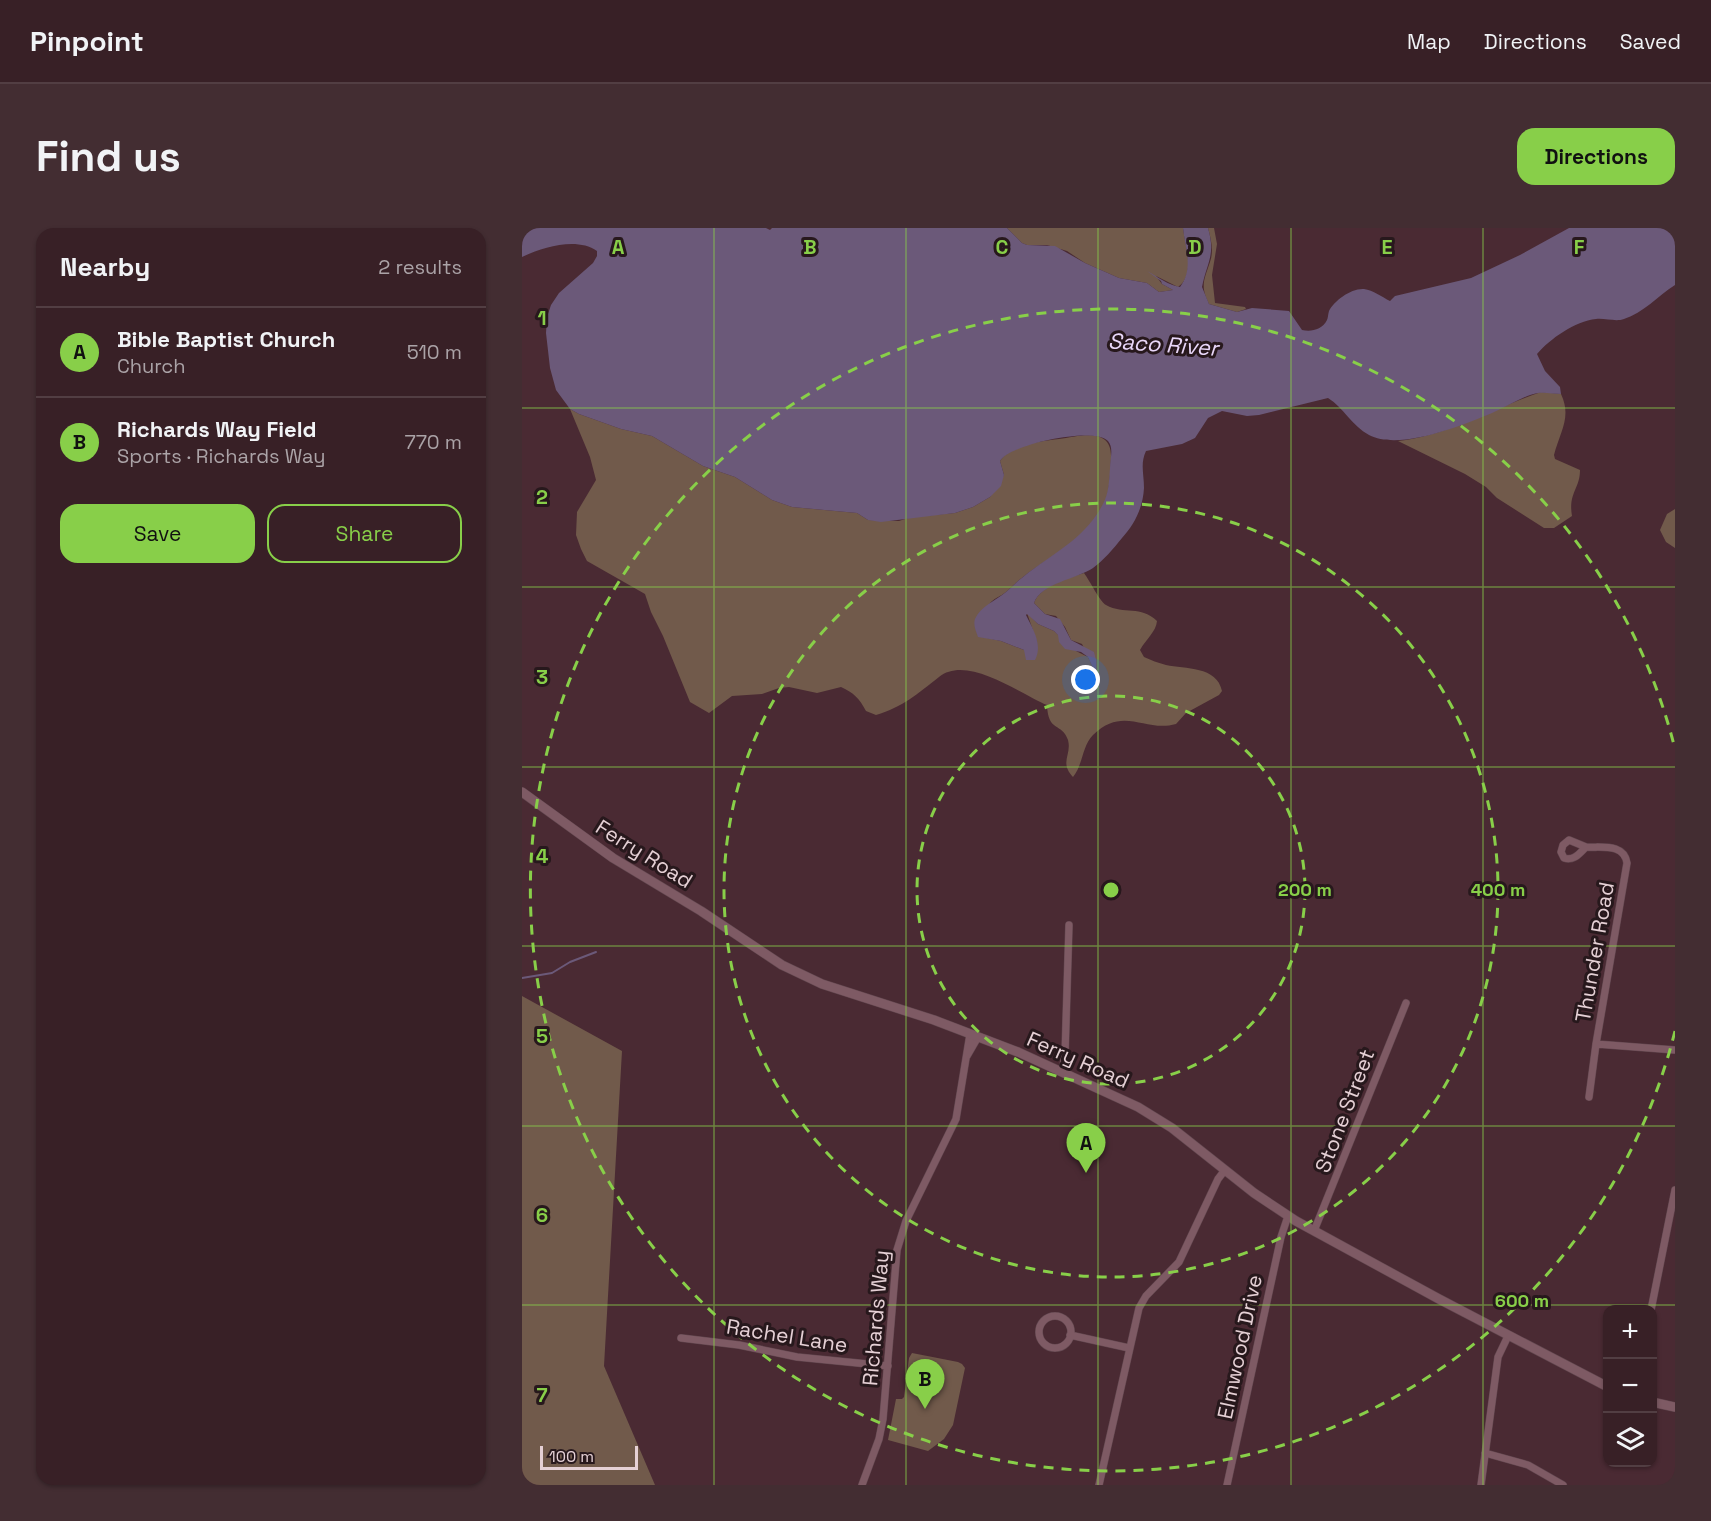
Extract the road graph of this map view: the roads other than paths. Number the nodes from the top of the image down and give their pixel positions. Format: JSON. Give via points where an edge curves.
{"nodes":[{"id":1,"x":522,"y":792,"type":"edge"},
{"id":2,"x":1586,"y":847,"type":"dead end"},
{"id":3,"x":1069,"y":925,"type":"dead end"},
{"id":4,"x":1406,"y":1003,"type":"dead end"},
{"id":5,"x":974,"y":1035,"type":"junction"},
{"id":6,"x":1596,"y":1044,"type":"junction"},
{"id":7,"x":1675,"y":1050,"type":"edge"},
{"id":8,"x":1062,"y":1072,"type":"junction"},
{"id":9,"x":1589,"y":1097,"type":"dead end"},
{"id":10,"x":1225,"y":1170,"type":"junction"},
{"id":11,"x":1675,"y":1190,"type":"edge"},
{"id":12,"x":1288,"y":1216,"type":"junction"},
{"id":13,"x":1314,"y":1231,"type":"junction"},
{"id":14,"x":1652,"y":1305,"type":"edge"},
{"id":15,"x":1070,"y":1335,"type":"junction"},
{"id":16,"x":1508,"y":1336,"type":"junction"},
{"id":17,"x":681,"y":1338,"type":"dead end"},
{"id":18,"x":1129,"y":1348,"type":"junction"},
{"id":19,"x":888,"y":1366,"type":"junction"},
{"id":20,"x":1603,"y":1384,"type":"edge"},
{"id":21,"x":1657,"y":1403,"type":"edge"},
{"id":22,"x":1675,"y":1407,"type":"edge"},
{"id":23,"x":1485,"y":1453,"type":"junction"},
{"id":24,"x":862,"y":1485,"type":"edge"},
{"id":25,"x":1099,"y":1485,"type":"edge"},
{"id":26,"x":1227,"y":1485,"type":"edge"},
{"id":27,"x":1481,"y":1485,"type":"edge"},
{"id":28,"x":1563,"y":1485,"type":"edge"}],
"edges":[{"from":1,"to":5,"type":"main road","name":"Ferry Road","via":[[613,858],[782,965],[822,984]]},
{"from":2,"to":6,"type":"street","name":"Thunder Road","via":[[1619,849],[1627,863]]},
{"from":3,"to":8,"type":"street"},
{"from":4,"to":13,"type":"street","name":"Stone Street"},
{"from":5,"to":8,"type":"main road","name":"Ferry Road"},
{"from":5,"to":19,"type":"street","name":"Richards Way","via":[[967,1045],[953,1128],[898,1243]]},
{"from":6,"to":7,"type":"street"},
{"from":6,"to":9,"type":"street","name":"Thunder Road"},
{"from":8,"to":10,"type":"main road","name":"Ferry Road","via":[[1164,1122]]},
{"from":10,"to":12,"type":"main road","name":"Ferry Road"},
{"from":10,"to":18,"type":"street","via":[[1179,1262],[1141,1304]]},
{"from":11,"to":14,"type":"street"},
{"from":12,"to":13,"type":"main road","name":"Ferry Road"},
{"from":12,"to":26,"type":"street","name":"Elmwood Drive"},
{"from":13,"to":16,"type":"main road","name":"Ferry Road"},
{"from":15,"to":15,"type":"street","via":[[1068,1323],[1058,1317],[1047,1318],[1039,1330],[1041,1341],[1054,1348],[1064,1345]]},
{"from":15,"to":18,"type":"street"},
{"from":16,"to":20,"type":"main road","name":"Ferry Road"},
{"from":16,"to":23,"type":"street","via":[[1498,1357]]},
{"from":17,"to":19,"type":"street","name":"Rachel Lane","via":[[797,1357]]},
{"from":18,"to":25,"type":"street"},
{"from":19,"to":24,"type":"street","name":"Richards Way","via":[[881,1433]]},
{"from":21,"to":22,"type":"main road"},
{"from":23,"to":27,"type":"street"},
{"from":23,"to":28,"type":"street","via":[[1528,1465]]}]}
